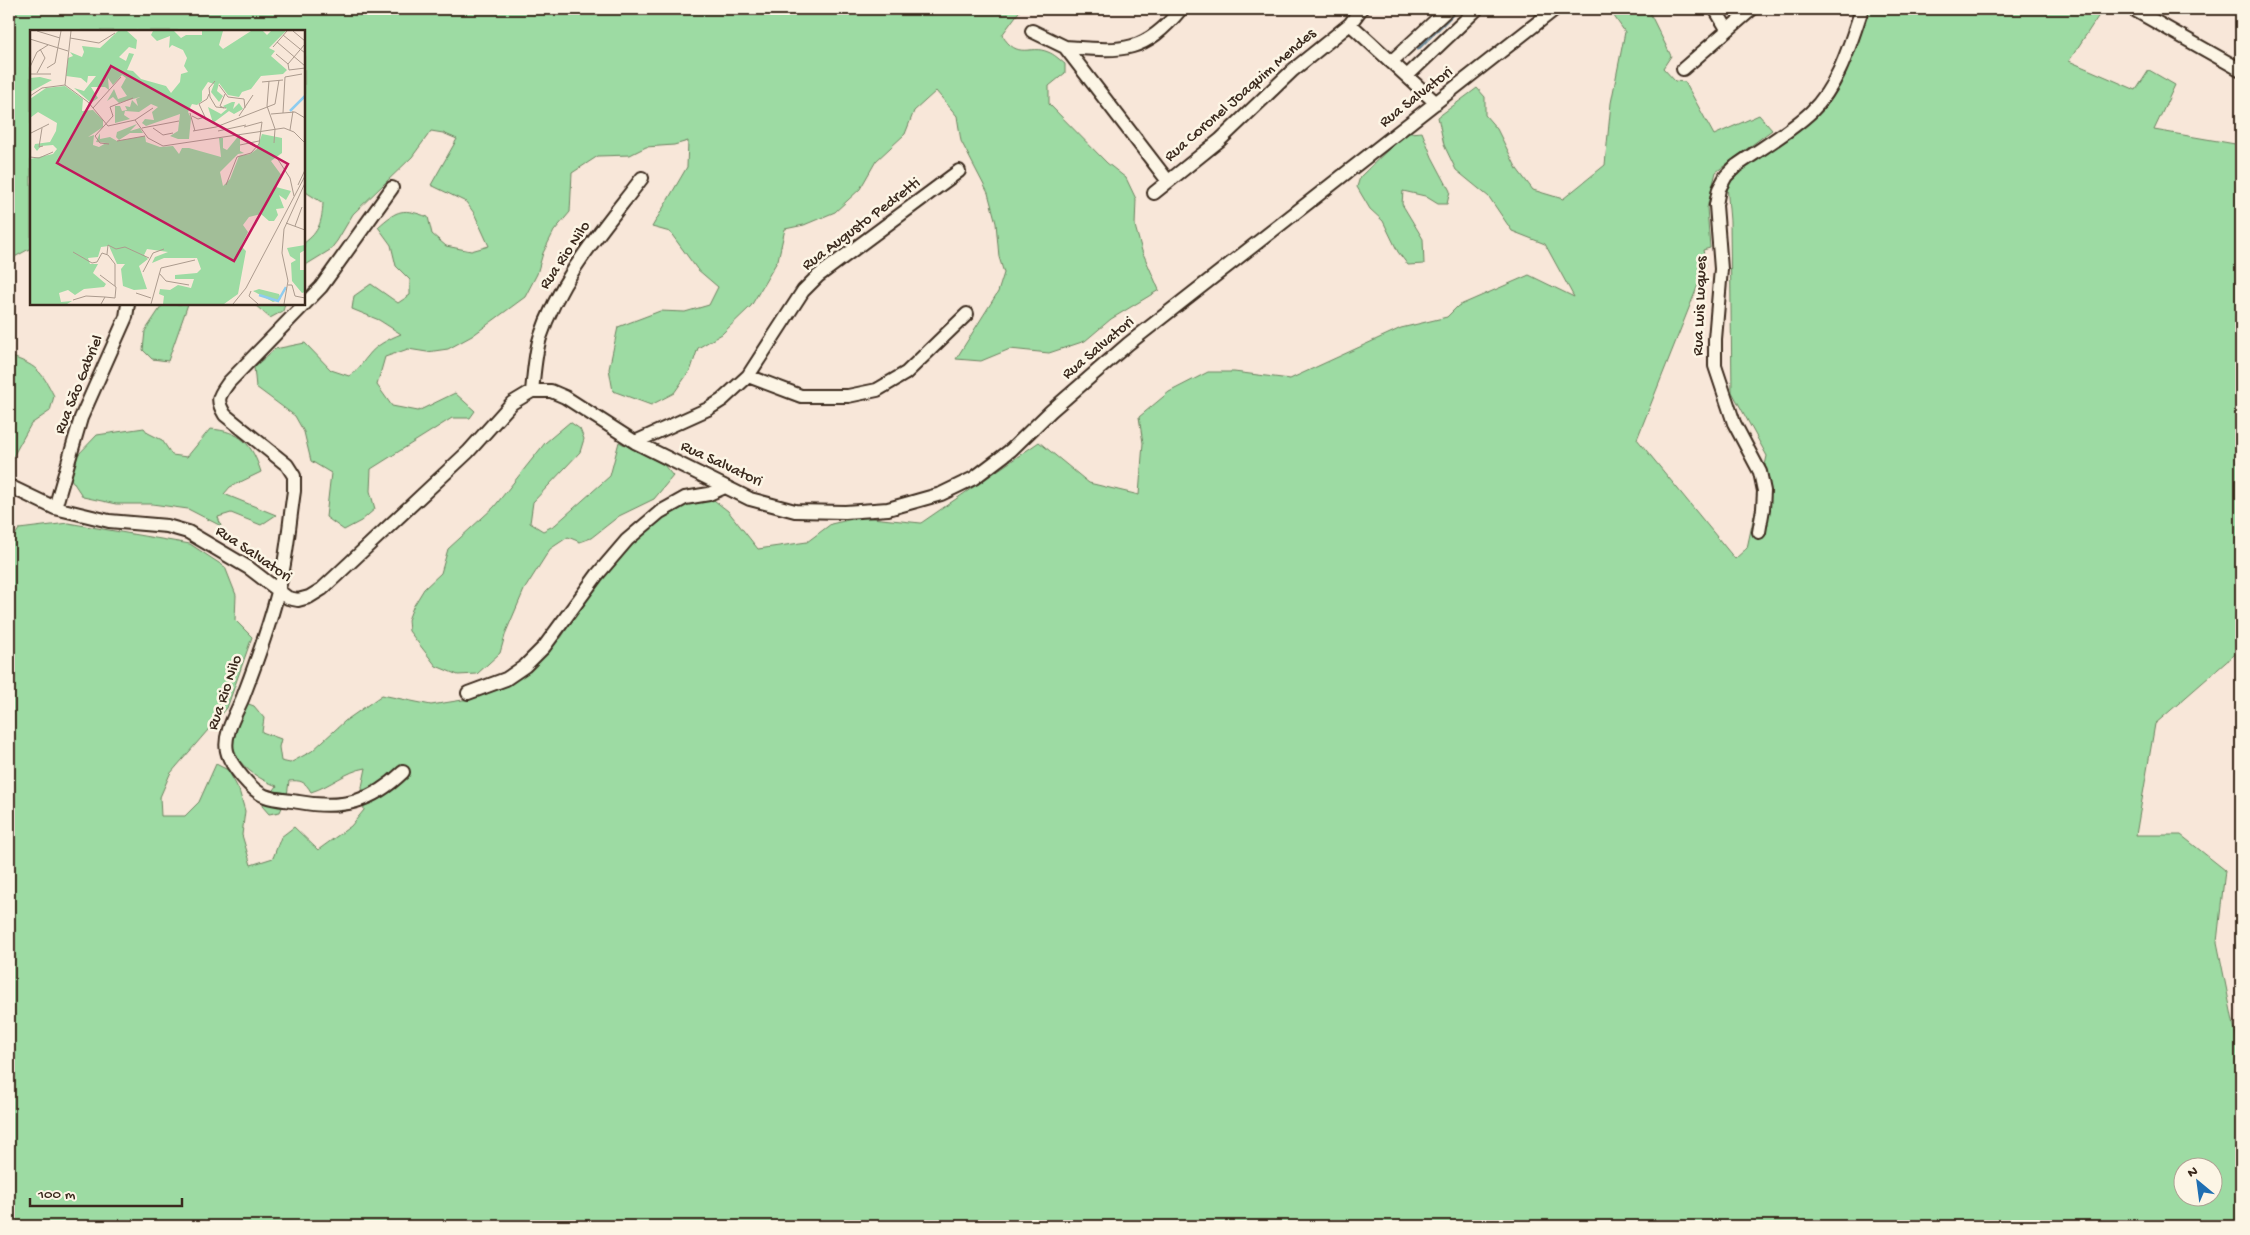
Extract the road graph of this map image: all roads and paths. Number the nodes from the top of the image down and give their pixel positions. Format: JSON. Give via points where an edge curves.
{"nodes":[{"id":1,"x":1181,"y":9,"type":"edge"},
{"id":2,"x":1362,"y":9,"type":"edge"},
{"id":3,"x":1448,"y":9,"type":"edge"},
{"id":4,"x":1477,"y":9,"type":"edge"},
{"id":5,"x":1556,"y":9,"type":"edge"},
{"id":6,"x":1715,"y":9,"type":"edge"},
{"id":7,"x":1752,"y":9,"type":"edge"},
{"id":8,"x":1862,"y":9,"type":"edge"},
{"id":9,"x":2133,"y":9,"type":"edge"},
{"id":10,"x":1350,"y":24,"type":"junction"},
{"id":11,"x":1727,"y":29,"type":"junction"},
{"id":12,"x":1032,"y":31,"type":"dead end"},
{"id":13,"x":1065,"y":47,"type":"junction"},
{"id":14,"x":1392,"y":61,"type":"junction"},
{"id":15,"x":1683,"y":69,"type":"dead end"},
{"id":16,"x":2241,"y":70,"type":"edge"},
{"id":17,"x":1407,"y":76,"type":"junction"},
{"id":18,"x":1436,"y":103,"type":"junction"},
{"id":19,"x":959,"y":171,"type":"dead end"},
{"id":20,"x":642,"y":178,"type":"dead end"},
{"id":21,"x":1168,"y":181,"type":"junction"},
{"id":22,"x":392,"y":188,"type":"dead end"},
{"id":23,"x":1154,"y":193,"type":"dead end"},
{"id":24,"x":305,"y":304,"type":"edge"},
{"id":25,"x":128,"y":305,"type":"edge"},
{"id":26,"x":304,"y":305,"type":"edge"},
{"id":27,"x":967,"y":314,"type":"dead end"},
{"id":28,"x":748,"y":376,"type":"junction"},
{"id":29,"x":532,"y":390,"type":"junction"},
{"id":30,"x":635,"y":442,"type":"junction"},
{"id":31,"x":9,"y":486,"type":"edge"},
{"id":32,"x":725,"y":487,"type":"junction"},
{"id":33,"x":55,"y":508,"type":"junction"},
{"id":34,"x":1759,"y":532,"type":"dead end"},
{"id":35,"x":279,"y":591,"type":"junction"},
{"id":36,"x":468,"y":693,"type":"dead end"},
{"id":37,"x":403,"y":772,"type":"dead end"}],
"edges":[{"from":1,"to":13,"type":"street","via":[[1165,29],[1139,46],[1113,51]]},
{"from":2,"to":10,"type":"street","name":"Rua Coronel Joaquim Mendes"},
{"from":3,"to":14,"type":"street"},
{"from":4,"to":17,"type":"street"},
{"from":5,"to":18,"type":"street","name":"Rua Salvatori"},
{"from":6,"to":11,"type":"street"},
{"from":7,"to":11,"type":"street"},
{"from":8,"to":34,"type":"street","name":"Rua Luis Luques","via":[[1844,60],[1828,92],[1811,112],[1736,166],[1719,189],[1716,205],[1721,269],[1715,366],[1734,423],[1760,472],[1764,490]]},
{"from":9,"to":16,"type":"street"},
{"from":10,"to":14,"type":"street"},
{"from":10,"to":21,"type":"street","name":"Rua Coronel Joaquim Mendes","via":[[1293,70],[1220,140]]},
{"from":11,"to":15,"type":"street"},
{"from":12,"to":13,"type":"street"},
{"from":13,"to":21,"type":"street"},
{"from":14,"to":17,"type":"street"},
{"from":17,"to":18,"type":"street"},
{"from":18,"to":32,"type":"street","name":"Rua Salvatori","via":[[1128,344],[1011,450],[974,478],[941,494],[888,509],[845,512],[796,510],[750,499]]},
{"from":19,"to":28,"type":"street","name":"Rua Augusto Pedretti","via":[[818,276],[803,291]]},
{"from":20,"to":29,"type":"street","name":"Rua Rio Nilo","via":[[587,249],[557,295],[540,339]]},
{"from":21,"to":23,"type":"street","name":"Rua Coronel Joaquim Mendes"},
{"from":22,"to":24,"type":"street","name":"Rua Rio Nilo","via":[[321,287]]},
{"from":25,"to":33,"type":"street","name":"Rua São Gabriel","via":[[126,317],[81,418]]},
{"from":26,"to":35,"type":"street","name":"Rua Rio Nilo","via":[[229,382],[219,395],[218,404],[225,415],[287,465],[294,476]]},
{"from":27,"to":28,"type":"street","via":[[906,373],[877,390],[848,396],[801,396]]},
{"from":28,"to":30,"type":"street","name":"Rua Augusto Pedretti","via":[[708,409]]},
{"from":29,"to":30,"type":"street","name":"Rua Salvatori","via":[[552,391],[565,397]]},
{"from":29,"to":35,"type":"street","name":"Rua Salvatori","via":[[512,404],[468,452],[322,590],[298,600]]},
{"from":30,"to":32,"type":"street","name":"Rua Salvatori"},
{"from":31,"to":33,"type":"street","name":"Rua Salvatori"},
{"from":32,"to":36,"type":"street","via":[[709,494],[685,498],[660,512],[627,540],[544,647],[525,666],[506,679]]},
{"from":33,"to":35,"type":"street","name":"Rua Salvatori","via":[[109,521],[167,526],[188,532],[249,568]]},
{"from":35,"to":37,"type":"street","name":"Rua Rio Nilo","via":[[228,736],[229,758],[244,779],[264,796],[310,804],[346,804],[371,797],[387,788]]}]}
